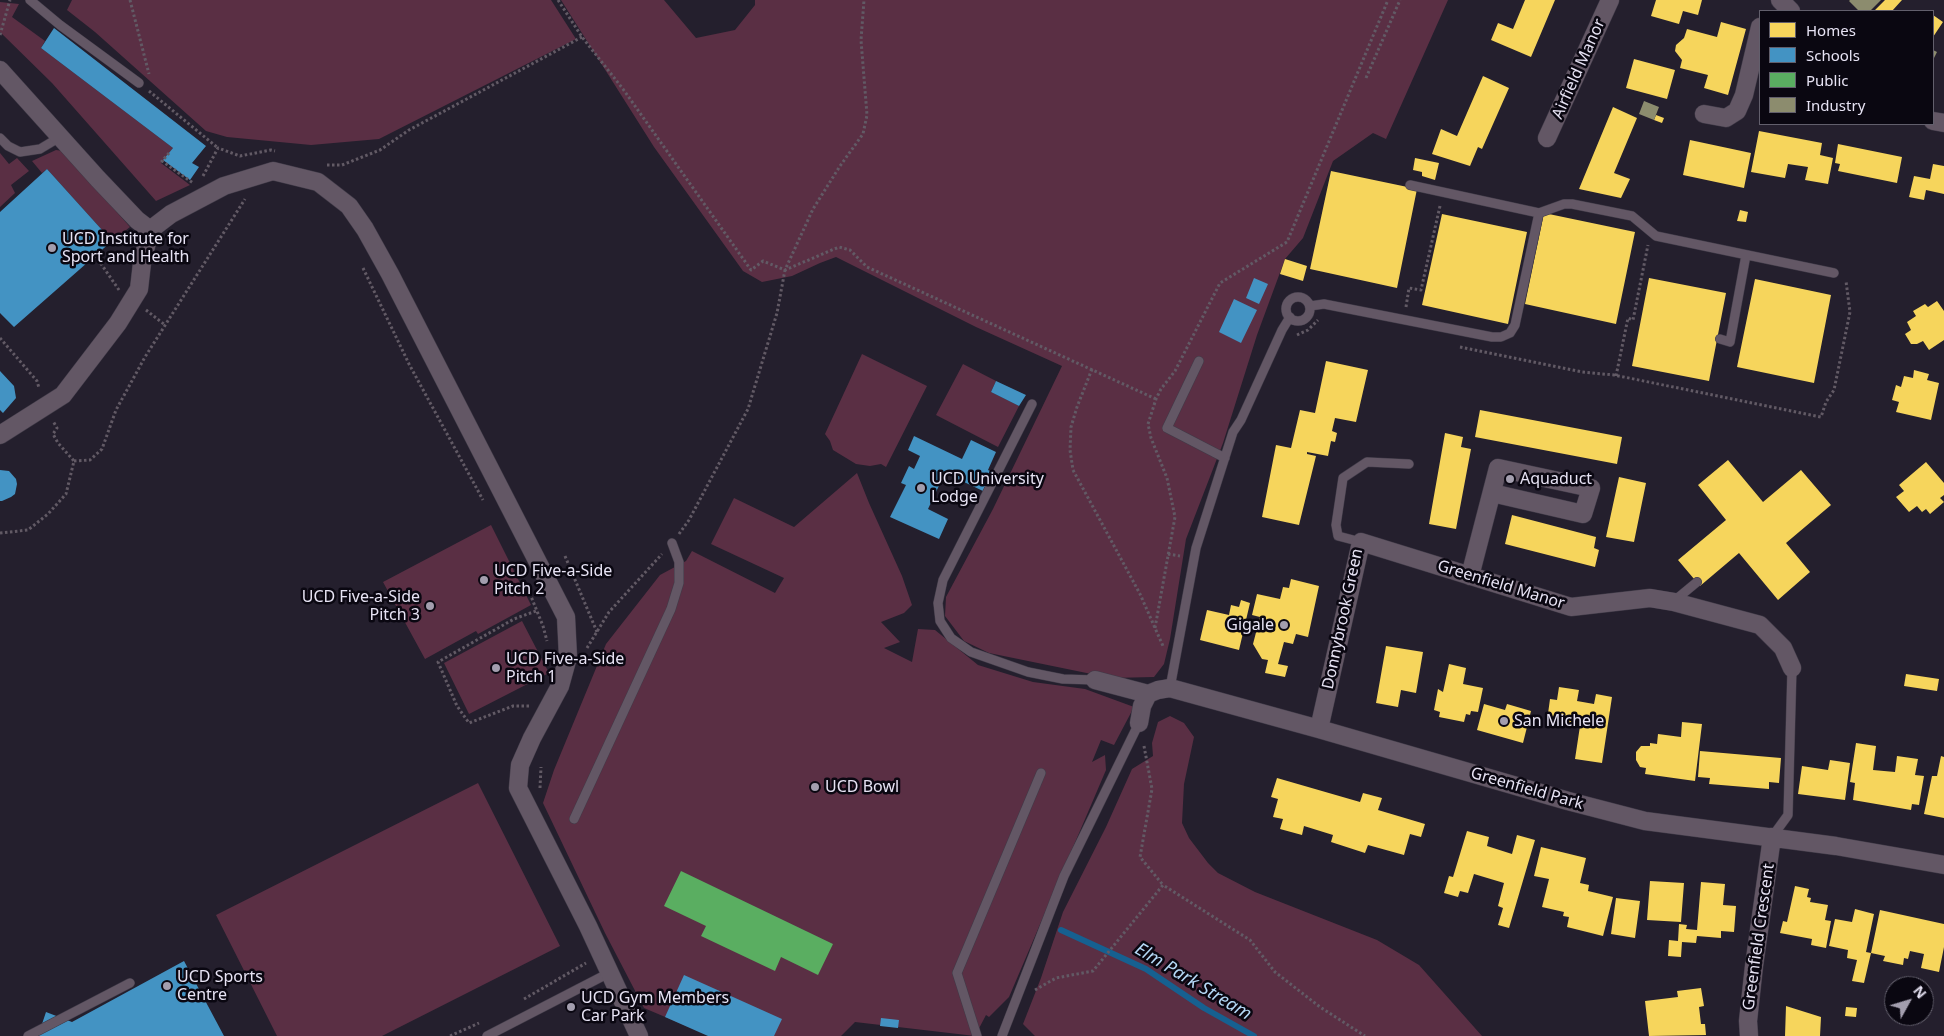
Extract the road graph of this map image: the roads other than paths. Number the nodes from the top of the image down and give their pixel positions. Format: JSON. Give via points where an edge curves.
{"nodes":[{"id":1,"x":30,"y":0,"type":"edge"},
{"id":2,"x":1610,"y":0,"type":"edge"},
{"id":3,"x":1778,"y":0,"type":"edge"},
{"id":4,"x":1770,"y":10,"type":"edge"},
{"id":5,"x":1790,"y":10,"type":"edge"},
{"id":6,"x":1759,"y":30,"type":"edge"},
{"id":7,"x":0,"y":70,"type":"edge"},
{"id":8,"x":139,"y":83,"type":"road end"},
{"id":9,"x":1704,"y":114,"type":"dead end"},
{"id":10,"x":60,"y":137,"type":"junction"},
{"id":11,"x":0,"y":138,"type":"edge"},
{"id":12,"x":1548,"y":138,"type":"dead end"},
{"id":13,"x":1410,"y":185,"type":"dead end"},
{"id":14,"x":1539,"y":213,"type":"junction"},
{"id":15,"x":150,"y":230,"type":"junction"},
{"id":16,"x":1746,"y":255,"type":"junction"},
{"id":17,"x":1834,"y":273,"type":"road end"},
{"id":18,"x":1310,"y":306,"type":"junction"},
{"id":19,"x":1290,"y":318,"type":"junction"},
{"id":20,"x":1720,"y":339,"type":"dead end"},
{"id":21,"x":1199,"y":361,"type":"dead end"},
{"id":22,"x":1032,"y":404,"type":"dead end"},
{"id":23,"x":0,"y":435,"type":"edge"},
{"id":24,"x":1225,"y":458,"type":"junction"},
{"id":25,"x":1409,"y":464,"type":"dead end"},
{"id":26,"x":1492,"y":493,"type":"junction"},
{"id":27,"x":1361,"y":542,"type":"junction"},
{"id":28,"x":672,"y":543,"type":"road end"},
{"id":29,"x":1470,"y":576,"type":"junction"},
{"id":30,"x":1697,"y":582,"type":"dead end"},
{"id":31,"x":1674,"y":602,"type":"junction"},
{"id":32,"x":1792,"y":668,"type":"joint"},
{"id":33,"x":1095,"y":680,"type":"joint"},
{"id":34,"x":1170,"y":688,"type":"junction"},
{"id":35,"x":1148,"y":694,"type":"junction"},
{"id":36,"x":1139,"y":723,"type":"joint"},
{"id":37,"x":1319,"y":729,"type":"junction"},
{"id":38,"x":1040,"y":773,"type":"dead end"},
{"id":39,"x":574,"y":819,"type":"dead end"},
{"id":40,"x":1772,"y":837,"type":"junction"},
{"id":41,"x":1944,"y":866,"type":"edge"},
{"id":42,"x":610,"y":973,"type":"junction"},
{"id":43,"x":130,"y":983,"type":"dead end"},
{"id":44,"x":28,"y":1036,"type":"edge"},
{"id":45,"x":487,"y":1036,"type":"edge"},
{"id":46,"x":639,"y":1036,"type":"edge"},
{"id":47,"x":977,"y":1036,"type":"edge"},
{"id":48,"x":1002,"y":1036,"type":"edge"},
{"id":49,"x":1748,"y":1036,"type":"edge"}],
"edges":[{"from":1,"to":8,"type":"lane"},
{"from":2,"to":12,"type":"street","name":"Airfield Manor"},
{"from":3,"to":4,"type":"street"},
{"from":3,"to":5,"type":"street"},
{"from":6,"to":9,"type":"street","via":[[1744,95],[1737,111],[1726,118]]},
{"from":7,"to":10,"type":"street"},
{"from":10,"to":11,"type":"lane","via":[[40,149],[20,152]]},
{"from":10,"to":15,"type":"street"},
{"from":13,"to":14,"type":"lane"},
{"from":14,"to":16,"type":"lane","via":[[1572,204],[1632,216],[1656,236]]},
{"from":14,"to":18,"type":"lane","via":[[1514,325],[1510,333],[1501,337],[1324,304]]},
{"from":15,"to":23,"type":"street","via":[[140,289],[118,323],[63,395]]},
{"from":15,"to":42,"type":"street","via":[[171,214],[224,186],[273,171],[318,182],[349,206],[365,229],[566,617],[568,657],[560,686],[520,765],[518,788]]},
{"from":16,"to":17,"type":"lane"},
{"from":16,"to":20,"type":"lane","via":[[1730,342]]},
{"from":18,"to":19,"type":"lane","via":[[1309,314],[1303,319]]},
{"from":18,"to":19,"type":"lane","via":[[1301,297],[1290,300],[1286,307]]},
{"from":19,"to":24,"type":"lane","via":[[1233,432]]},
{"from":21,"to":24,"type":"lane","via":[[1167,428]]},
{"from":22,"to":33,"type":"lane","via":[[943,580],[938,602],[940,621],[951,638],[971,652],[1037,674]]},
{"from":24,"to":34,"type":"lane","via":[[1196,548]]},
{"from":25,"to":27,"type":"lane","name":"Donnybrook Green","via":[[1367,462],[1343,478],[1336,525],[1338,536]]},
{"from":26,"to":26,"type":"street","via":[[1498,468],[1590,488],[1583,514]]},
{"from":26,"to":29,"type":"street"},
{"from":27,"to":29,"type":"street","name":"Greenfield Manor"},
{"from":27,"to":37,"type":"street","name":"Donnybrook Green"},
{"from":28,"to":39,"type":"lane","via":[[679,562],[679,583],[671,609]]},
{"from":29,"to":31,"type":"street","name":"Greenfield Manor","via":[[1571,607],[1650,598]]},
{"from":30,"to":31,"type":"lane"},
{"from":31,"to":32,"type":"street","name":"Greenfield Manor","via":[[1760,625],[1784,648]]},
{"from":32,"to":40,"type":"lane","via":[[1788,815]]},
{"from":33,"to":35,"type":"street"},
{"from":34,"to":35,"type":"street"},
{"from":34,"to":37,"type":"street","name":"Greenfield Park"},
{"from":35,"to":36,"type":"street"},
{"from":36,"to":48,"type":"lane","via":[[1064,876]]},
{"from":37,"to":40,"type":"street","name":"Greenfield Park","via":[[1645,821]]},
{"from":38,"to":47,"type":"lane","via":[[957,973]]},
{"from":40,"to":41,"type":"street","name":"Greenfield Park"},
{"from":40,"to":49,"type":"street","name":"Greenfield Crescent"},
{"from":42,"to":45,"type":"lane"},
{"from":42,"to":46,"type":"street"},
{"from":43,"to":44,"type":"lane"}]}
